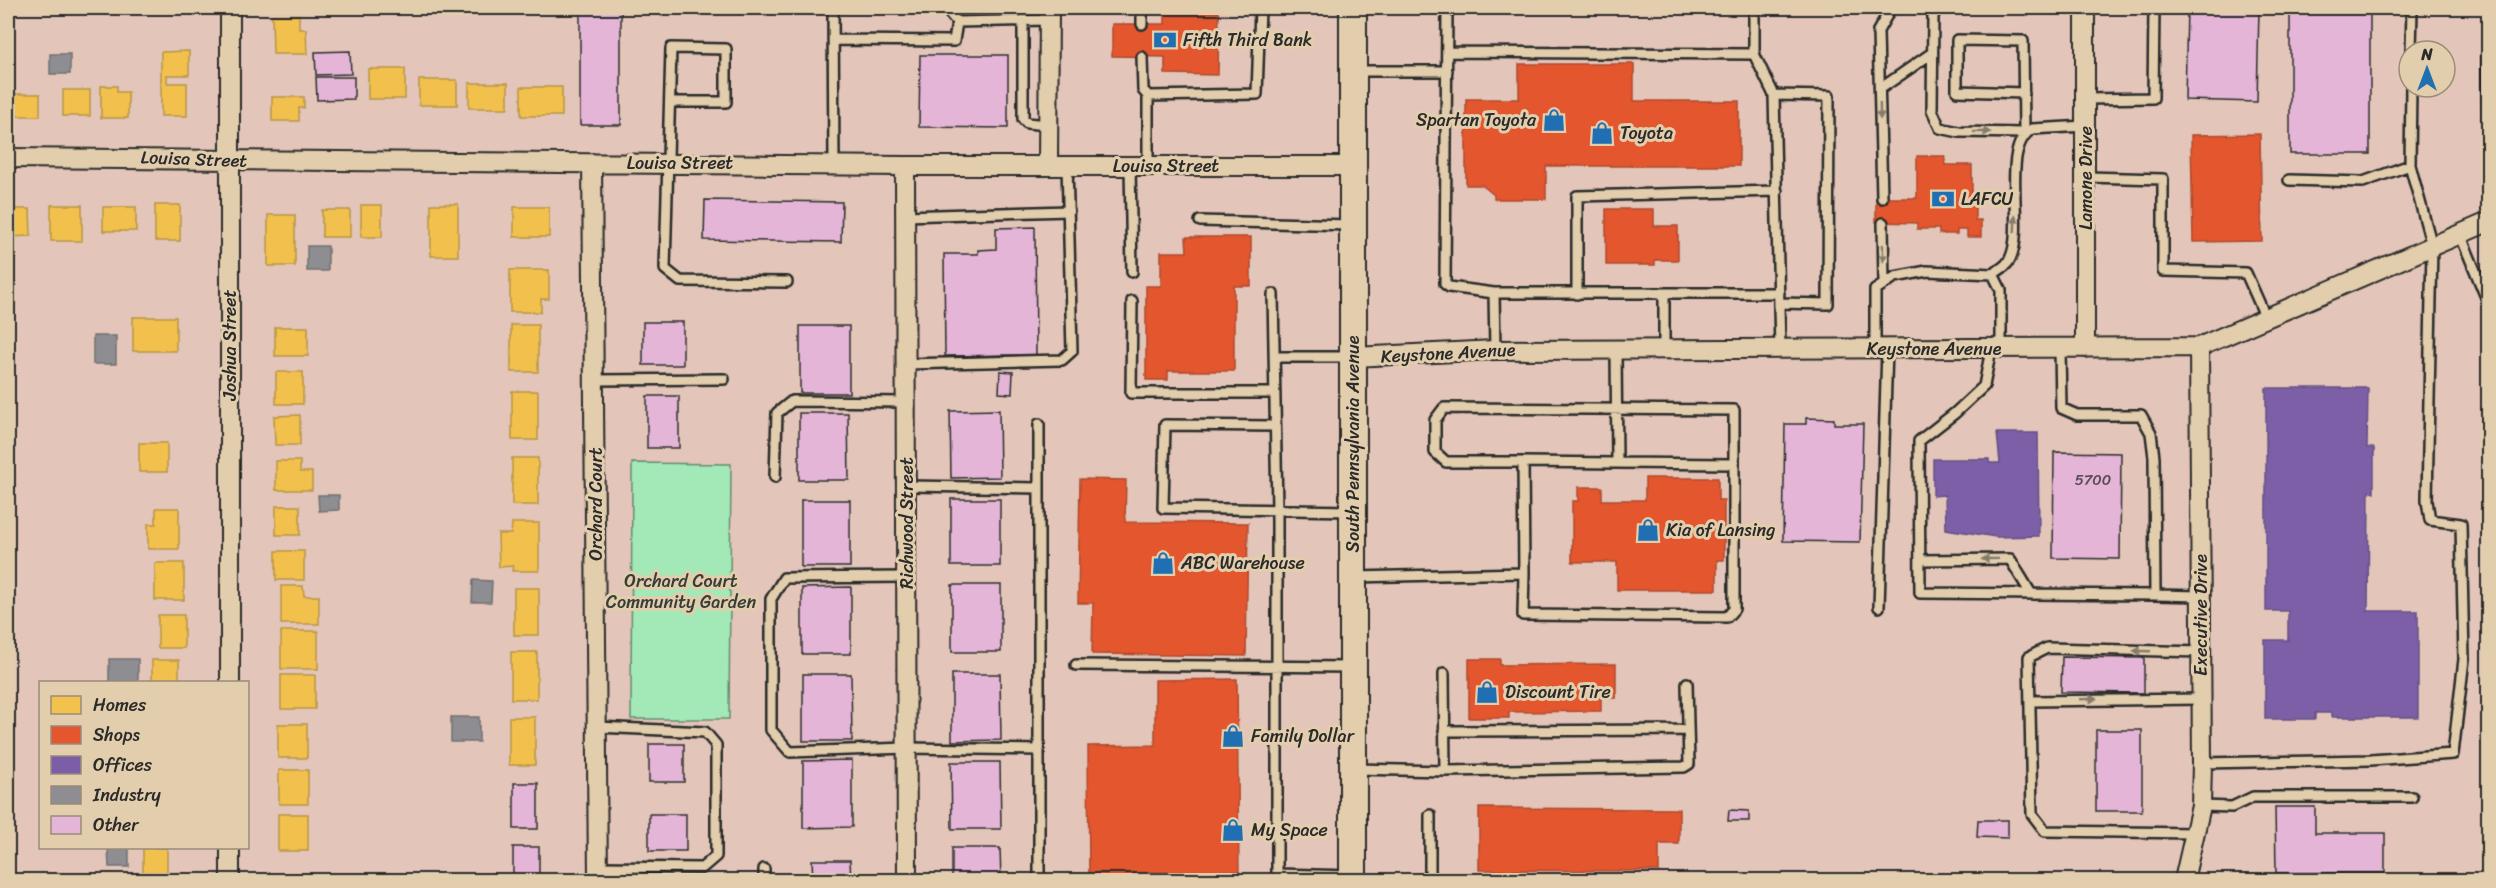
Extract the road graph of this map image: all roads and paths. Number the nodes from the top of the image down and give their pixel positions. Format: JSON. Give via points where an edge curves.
{"nodes":[{"id":1,"x":230,"y":8,"type":"edge"},
{"id":2,"x":833,"y":8,"type":"edge"},
{"id":3,"x":945,"y":8,"type":"edge"},
{"id":4,"x":1142,"y":8,"type":"edge"},
{"id":5,"x":1260,"y":8,"type":"edge"},
{"id":6,"x":1353,"y":8,"type":"edge"},
{"id":7,"x":1447,"y":8,"type":"edge"},
{"id":8,"x":1754,"y":8,"type":"edge"},
{"id":9,"x":1891,"y":8,"type":"edge"},
{"id":10,"x":1936,"y":8,"type":"edge"},
{"id":11,"x":2085,"y":8,"type":"edge"},
{"id":12,"x":2154,"y":8,"type":"edge"},
{"id":13,"x":2412,"y":8,"type":"edge"},
{"id":14,"x":1049,"y":14,"type":"edge"},
{"id":15,"x":1023,"y":20,"type":"junction"},
{"id":16,"x":957,"y":22,"type":"junction"},
{"id":17,"x":1142,"y":24,"type":"dead end"},
{"id":18,"x":2411,"y":39,"type":"edge"},
{"id":19,"x":833,"y":40,"type":"junction"},
{"id":20,"x":1447,"y":52,"type":"junction"},
{"id":21,"x":1932,"y":53,"type":"junction"},
{"id":22,"x":1754,"y":54,"type":"junction"},
{"id":23,"x":2487,"y":56,"type":"dead end"},
{"id":24,"x":1142,"y":57,"type":"dead end"},
{"id":25,"x":1353,"y":71,"type":"junction"},
{"id":26,"x":1447,"y":71,"type":"junction"},
{"id":27,"x":1880,"y":89,"type":"junction"},
{"id":28,"x":2024,"y":93,"type":"junction"},
{"id":29,"x":1774,"y":95,"type":"junction"},
{"id":30,"x":1148,"y":96,"type":"junction"},
{"id":31,"x":2086,"y":99,"type":"junction"},
{"id":32,"x":2411,"y":99,"type":"edge"},
{"id":33,"x":671,"y":102,"type":"junction"},
{"id":34,"x":1047,"y":124,"type":"junction"},
{"id":35,"x":2086,"y":126,"type":"junction"},
{"id":36,"x":2024,"y":133,"type":"junction"},
{"id":37,"x":2488,"y":133,"type":"edge"},
{"id":38,"x":8,"y":158,"type":"edge"},
{"id":39,"x":230,"y":161,"type":"junction"},
{"id":40,"x":666,"y":162,"type":"junction"},
{"id":41,"x":592,"y":163,"type":"junction"},
{"id":42,"x":834,"y":164,"type":"junction"},
{"id":43,"x":1048,"y":165,"type":"junction"},
{"id":44,"x":1067,"y":165,"type":"junction"},
{"id":45,"x":2410,"y":165,"type":"junction"},
{"id":46,"x":905,"y":166,"type":"junction"},
{"id":47,"x":1139,"y":166,"type":"junction"},
{"id":48,"x":1353,"y":166,"type":"junction"},
{"id":49,"x":2086,"y":177,"type":"junction"},
{"id":50,"x":2289,"y":180,"type":"dead end"},
{"id":51,"x":1777,"y":191,"type":"junction"},
{"id":52,"x":1882,"y":198,"type":"dead end"},
{"id":53,"x":1069,"y":211,"type":"junction"},
{"id":54,"x":905,"y":216,"type":"junction"},
{"id":55,"x":1200,"y":221,"type":"dead end"},
{"id":56,"x":2488,"y":222,"type":"edge"},
{"id":57,"x":1883,"y":223,"type":"dead end"},
{"id":58,"x":1353,"y":225,"type":"junction"},
{"id":59,"x":2460,"y":234,"type":"junction"},
{"id":60,"x":2432,"y":246,"type":"junction"},
{"id":61,"x":1132,"y":272,"type":"dead end"},
{"id":62,"x":1993,"y":274,"type":"junction"},
{"id":63,"x":787,"y":282,"type":"dead end"},
{"id":64,"x":1884,"y":284,"type":"junction"},
{"id":65,"x":1779,"y":292,"type":"junction"},
{"id":66,"x":1494,"y":293,"type":"junction"},
{"id":67,"x":1273,"y":294,"type":"dead end"},
{"id":68,"x":1577,"y":294,"type":"junction"},
{"id":69,"x":1664,"y":294,"type":"junction"},
{"id":70,"x":1132,"y":302,"type":"dead end"},
{"id":71,"x":2488,"y":302,"type":"edge"},
{"id":72,"x":1779,"y":303,"type":"junction"},
{"id":73,"x":2266,"y":318,"type":"junction"},
{"id":74,"x":2199,"y":347,"type":"junction"},
{"id":75,"x":2085,"y":348,"type":"junction"},
{"id":76,"x":1780,"y":349,"type":"junction"},
{"id":77,"x":1881,"y":349,"type":"junction"},
{"id":78,"x":1996,"y":349,"type":"junction"},
{"id":79,"x":2060,"y":349,"type":"junction"},
{"id":80,"x":1495,"y":350,"type":"junction"},
{"id":81,"x":1616,"y":350,"type":"junction"},
{"id":82,"x":1664,"y":351,"type":"junction"},
{"id":83,"x":1274,"y":357,"type":"junction"},
{"id":84,"x":1354,"y":357,"type":"junction"},
{"id":85,"x":906,"y":364,"type":"junction"},
{"id":86,"x":596,"y":380,"type":"junction"},
{"id":87,"x":724,"y":380,"type":"dead end"},
{"id":88,"x":1275,"y":393,"type":"junction"},
{"id":89,"x":907,"y":402,"type":"junction"},
{"id":90,"x":1617,"y":410,"type":"junction"},
{"id":91,"x":1038,"y":424,"type":"dead end"},
{"id":92,"x":1275,"y":426,"type":"junction"},
{"id":93,"x":1523,"y":462,"type":"junction"},
{"id":94,"x":1617,"y":464,"type":"junction"},
{"id":95,"x":1733,"y":464,"type":"junction"},
{"id":96,"x":775,"y":477,"type":"dead end"},
{"id":97,"x":907,"y":486,"type":"junction"},
{"id":98,"x":1038,"y":488,"type":"junction"},
{"id":99,"x":1277,"y":510,"type":"junction"},
{"id":100,"x":1353,"y":511,"type":"junction"},
{"id":101,"x":1920,"y":560,"type":"junction"},
{"id":102,"x":1524,"y":573,"type":"junction"},
{"id":103,"x":908,"y":577,"type":"junction"},
{"id":104,"x":1353,"y":577,"type":"junction"},
{"id":105,"x":2030,"y":592,"type":"junction"},
{"id":106,"x":2155,"y":595,"type":"junction"},
{"id":107,"x":2201,"y":596,"type":"junction"},
{"id":108,"x":1879,"y":607,"type":"dead end"},
{"id":109,"x":2201,"y":652,"type":"junction"},
{"id":110,"x":1076,"y":665,"type":"dead end"},
{"id":111,"x":1276,"y":667,"type":"junction"},
{"id":112,"x":1352,"y":668,"type":"junction"},
{"id":113,"x":1444,"y":673,"type":"dead end"},
{"id":114,"x":230,"y":681,"type":"edge"},
{"id":115,"x":1687,"y":683,"type":"dead end"},
{"id":116,"x":2202,"y":699,"type":"junction"},
{"id":117,"x":2030,"y":701,"type":"junction"},
{"id":118,"x":597,"y":727,"type":"junction"},
{"id":119,"x":1688,"y":730,"type":"junction"},
{"id":120,"x":1444,"y":731,"type":"junction"},
{"id":121,"x":907,"y":748,"type":"junction"},
{"id":122,"x":1039,"y":750,"type":"junction"},
{"id":123,"x":2202,"y":763,"type":"junction"},
{"id":124,"x":1353,"y":769,"type":"junction"},
{"id":125,"x":1445,"y":771,"type":"junction"},
{"id":126,"x":2412,"y":797,"type":"dead end"},
{"id":127,"x":2200,"y":806,"type":"junction"},
{"id":128,"x":1430,"y":815,"type":"dead end"},
{"id":129,"x":2196,"y":833,"type":"junction"},
{"id":130,"x":230,"y":849,"type":"edge"},
{"id":131,"x":764,"y":869,"type":"dead end"},
{"id":132,"x":598,"y":874,"type":"edge"},
{"id":133,"x":1277,"y":877,"type":"edge"},
{"id":134,"x":1353,"y":878,"type":"edge"},
{"id":135,"x":230,"y":880,"type":"edge"},
{"id":136,"x":764,"y":880,"type":"edge"},
{"id":137,"x":907,"y":880,"type":"edge"},
{"id":138,"x":1039,"y":880,"type":"edge"},
{"id":139,"x":1430,"y":880,"type":"edge"},
{"id":140,"x":2184,"y":880,"type":"edge"}],
"edges":[{"from":1,"to":39,"type":"street","name":"Joshua Street"},
{"from":2,"to":19,"type":"lane"},
{"from":3,"to":16,"type":"lane"},
{"from":4,"to":17,"type":"lane"},
{"from":5,"to":30,"type":"lane","via":[[1257,94]]},
{"from":6,"to":25,"type":"main road","name":"South Pennsylvania Avenue"},
{"from":7,"to":20,"type":"lane"},
{"from":8,"to":22,"type":"lane"},
{"from":9,"to":27,"type":"lane","via":[[1878,31]]},
{"from":10,"to":21,"type":"lane"},
{"from":11,"to":31,"type":"street","name":"Lamone Drive"},
{"from":12,"to":31,"type":"lane","via":[[2153,98]]},
{"from":13,"to":18,"type":"lane"},
{"from":14,"to":15,"type":"lane"},
{"from":14,"to":34,"type":"street"},
{"from":15,"to":16,"type":"lane"},
{"from":15,"to":34,"type":"lane","via":[[1023,119],[1027,123]]},
{"from":16,"to":19,"type":"lane","via":[[954,41]]},
{"from":19,"to":42,"type":"lane"},
{"from":20,"to":22,"type":"lane"},
{"from":20,"to":26,"type":"lane"},
{"from":21,"to":27,"type":"lane"},
{"from":21,"to":36,"type":"lane","one_way":true,"via":[[1932,110],[1940,128]]},
{"from":22,"to":29,"type":"lane"},
{"from":23,"to":37,"type":"lane"},
{"from":24,"to":30,"type":"lane","via":[[1143,90]]},
{"from":25,"to":26,"type":"lane"},
{"from":25,"to":48,"type":"main road","name":"South Pennsylvania Avenue"},
{"from":26,"to":66,"type":"lane","via":[[1445,284]]},
{"from":27,"to":52,"type":"lane","one_way":true},
{"from":28,"to":28,"type":"lane","via":[[2024,41],[1957,40],[1957,91]]},
{"from":28,"to":36,"type":"lane"},
{"from":29,"to":51,"type":"lane"},
{"from":29,"to":72,"type":"lane","via":[[1828,96],[1828,304]]},
{"from":30,"to":47,"type":"lane"},
{"from":31,"to":35,"type":"street","name":"Lamone Drive"},
{"from":32,"to":45,"type":"lane"},
{"from":33,"to":33,"type":"lane","via":[[671,48],[726,49],[726,102]]},
{"from":33,"to":40,"type":"lane"},
{"from":34,"to":43,"type":"street"},
{"from":35,"to":36,"type":"lane","via":[[2032,129]]},
{"from":35,"to":49,"type":"street","name":"Lamone Drive"},
{"from":62,"to":36,"type":"lane","one_way":true,"via":[[2006,266],[2014,248],[2017,151]]},
{"from":38,"to":39,"type":"street","name":"Louisa Street"},
{"from":39,"to":41,"type":"street","name":"Louisa Street"},
{"from":39,"to":114,"type":"street","name":"Joshua Street"},
{"from":40,"to":41,"type":"street","name":"Louisa Street"},
{"from":40,"to":42,"type":"street","name":"Louisa Street"},
{"from":40,"to":63,"type":"lane","via":[[665,269],[680,281]]},
{"from":41,"to":86,"type":"street","name":"Orchard Court"},
{"from":42,"to":46,"type":"street","name":"Louisa Street"},
{"from":43,"to":44,"type":"street","name":"Louisa Street"},
{"from":43,"to":46,"type":"street","name":"Louisa Street"},
{"from":44,"to":47,"type":"street","name":"Louisa Street"},
{"from":44,"to":53,"type":"lane"},
{"from":45,"to":50,"type":"lane","via":[[2363,182]]},
{"from":45,"to":60,"type":"lane"},
{"from":46,"to":54,"type":"street","name":"Richwood Street"},
{"from":47,"to":48,"type":"street","name":"Louisa Street"},
{"from":47,"to":61,"type":"lane"},
{"from":48,"to":58,"type":"main road","name":"South Pennsylvania Avenue"},
{"from":49,"to":73,"type":"lane","via":[[2163,179],[2163,271],[2246,273]]},
{"from":49,"to":75,"type":"street","name":"Lamone Drive"},
{"from":51,"to":65,"type":"lane"},
{"from":51,"to":68,"type":"lane","via":[[1577,196]]},
{"from":53,"to":54,"type":"lane"},
{"from":53,"to":85,"type":"lane","via":[[1072,351],[1062,360]]},
{"from":54,"to":85,"type":"street","name":"Richwood Street"},
{"from":55,"to":58,"type":"lane"},
{"from":56,"to":59,"type":"street","name":"Keystone Avenue"},
{"from":57,"to":64,"type":"lane","one_way":true},
{"from":58,"to":84,"type":"main road","name":"South Pennsylvania Avenue"},
{"from":59,"to":60,"type":"street","name":"Keystone Avenue"},
{"from":59,"to":71,"type":"lane"},
{"from":60,"to":73,"type":"street","name":"Keystone Avenue"},
{"from":60,"to":123,"type":"lane","via":[[2427,501],[2430,520],[2461,524],[2463,659],[2453,754],[2372,760]]},
{"from":62,"to":64,"type":"lane","via":[[1927,271],[1895,277]]},
{"from":62,"to":78,"type":"lane","via":[[2001,290]]},
{"from":64,"to":77,"type":"lane","via":[[1875,290]]},
{"from":65,"to":69,"type":"lane"},
{"from":65,"to":72,"type":"lane"},
{"from":66,"to":68,"type":"lane"},
{"from":66,"to":80,"type":"lane"},
{"from":67,"to":83,"type":"lane"},
{"from":68,"to":69,"type":"lane"},
{"from":69,"to":82,"type":"lane"},
{"from":70,"to":88,"type":"lane","via":[[1131,393]]},
{"from":72,"to":76,"type":"lane"},
{"from":73,"to":74,"type":"street","name":"Keystone Avenue"},
{"from":74,"to":75,"type":"street","name":"Keystone Avenue"},
{"from":74,"to":107,"type":"street","name":"Executive Drive"},
{"from":75,"to":79,"type":"street","name":"Keystone Avenue"},
{"from":76,"to":77,"type":"street","name":"Keystone Avenue"},
{"from":76,"to":82,"type":"street","name":"Keystone Avenue"},
{"from":77,"to":78,"type":"street","name":"Keystone Avenue"},
{"from":77,"to":108,"type":"lane"},
{"from":78,"to":79,"type":"street","name":"Keystone Avenue"},
{"from":78,"to":101,"type":"lane","via":[[1984,386],[1919,441]]},
{"from":79,"to":106,"type":"lane","via":[[2061,408],[2077,415],[2141,415],[2151,433]]},
{"from":80,"to":81,"type":"street","name":"Keystone Avenue"},
{"from":80,"to":84,"type":"street","name":"Keystone Avenue"},
{"from":81,"to":82,"type":"street","name":"Keystone Avenue"},
{"from":81,"to":90,"type":"lane"},
{"from":83,"to":84,"type":"lane"},
{"from":83,"to":88,"type":"lane"},
{"from":84,"to":100,"type":"main road","name":"South Pennsylvania Avenue"},
{"from":85,"to":89,"type":"street","name":"Richwood Street"},
{"from":86,"to":87,"type":"lane"},
{"from":86,"to":118,"type":"street","name":"Orchard Court"},
{"from":88,"to":92,"type":"lane"},
{"from":89,"to":96,"type":"lane","via":[[792,401],[777,413]]},
{"from":89,"to":97,"type":"street","name":"Richwood Street"},
{"from":90,"to":93,"type":"lane","via":[[1444,408],[1435,420],[1435,452],[1446,462]]},
{"from":90,"to":94,"type":"lane"},
{"from":90,"to":95,"type":"lane","via":[[1734,410]]},
{"from":91,"to":98,"type":"lane"},
{"from":92,"to":99,"type":"lane"},
{"from":92,"to":99,"type":"lane","via":[[1165,425],[1162,508]]},
{"from":93,"to":94,"type":"lane"},
{"from":93,"to":102,"type":"lane"},
{"from":94,"to":95,"type":"lane"},
{"from":95,"to":102,"type":"lane","via":[[1734,609],[1727,617],[1523,615]]},
{"from":97,"to":98,"type":"lane"},
{"from":97,"to":103,"type":"street","name":"Richwood Street"},
{"from":98,"to":122,"type":"lane"},
{"from":99,"to":100,"type":"lane"},
{"from":99,"to":111,"type":"lane"},
{"from":100,"to":104,"type":"main road","name":"South Pennsylvania Avenue"},
{"from":105,"to":101,"type":"lane","one_way":true,"via":[[2010,559]]},
{"from":101,"to":105,"type":"lane","via":[[1920,593]]},
{"from":102,"to":104,"type":"lane"},
{"from":103,"to":121,"type":"street","name":"Richwood Street"},
{"from":103,"to":121,"type":"lane","via":[[784,578],[771,599],[771,730],[790,752]]},
{"from":104,"to":112,"type":"main road","name":"South Pennsylvania Avenue"},
{"from":105,"to":106,"type":"lane"},
{"from":106,"to":107,"type":"lane"},
{"from":107,"to":109,"type":"street","name":"Executive Drive"},
{"from":109,"to":116,"type":"street","name":"Executive Drive"},
{"from":109,"to":117,"type":"lane","one_way":true,"via":[[2047,648],[2029,657]]},
{"from":110,"to":111,"type":"lane"},
{"from":111,"to":112,"type":"lane"},
{"from":111,"to":133,"type":"lane"},
{"from":112,"to":124,"type":"main road","name":"South Pennsylvania Avenue"},
{"from":113,"to":120,"type":"lane"},
{"from":115,"to":119,"type":"lane"},
{"from":117,"to":116,"type":"lane","one_way":true},
{"from":116,"to":123,"type":"street","name":"Executive Drive"},
{"from":117,"to":129,"type":"lane","via":[[2032,814],[2045,831]]},
{"from":118,"to":132,"type":"street","name":"Orchard Court"},
{"from":118,"to":132,"type":"lane","via":[[705,732],[716,745],[716,856],[702,868]]},
{"from":119,"to":120,"type":"lane"},
{"from":119,"to":125,"type":"lane","via":[[1689,764],[1684,767]]},
{"from":120,"to":125,"type":"lane"},
{"from":121,"to":122,"type":"lane"},
{"from":121,"to":137,"type":"street","name":"Richwood Street"},
{"from":122,"to":138,"type":"lane"},
{"from":123,"to":127,"type":"street","name":"Executive Drive"},
{"from":124,"to":125,"type":"lane"},
{"from":124,"to":134,"type":"main road","name":"South Pennsylvania Avenue"},
{"from":126,"to":127,"type":"lane","via":[[2253,797],[2232,807]]},
{"from":127,"to":129,"type":"street","name":"Executive Drive"},
{"from":128,"to":139,"type":"lane"},
{"from":129,"to":140,"type":"street","name":"Executive Drive"},
{"from":130,"to":135,"type":"street"},
{"from":131,"to":136,"type":"lane"},
{"from":133,"to":134,"type":"lane"}]}
